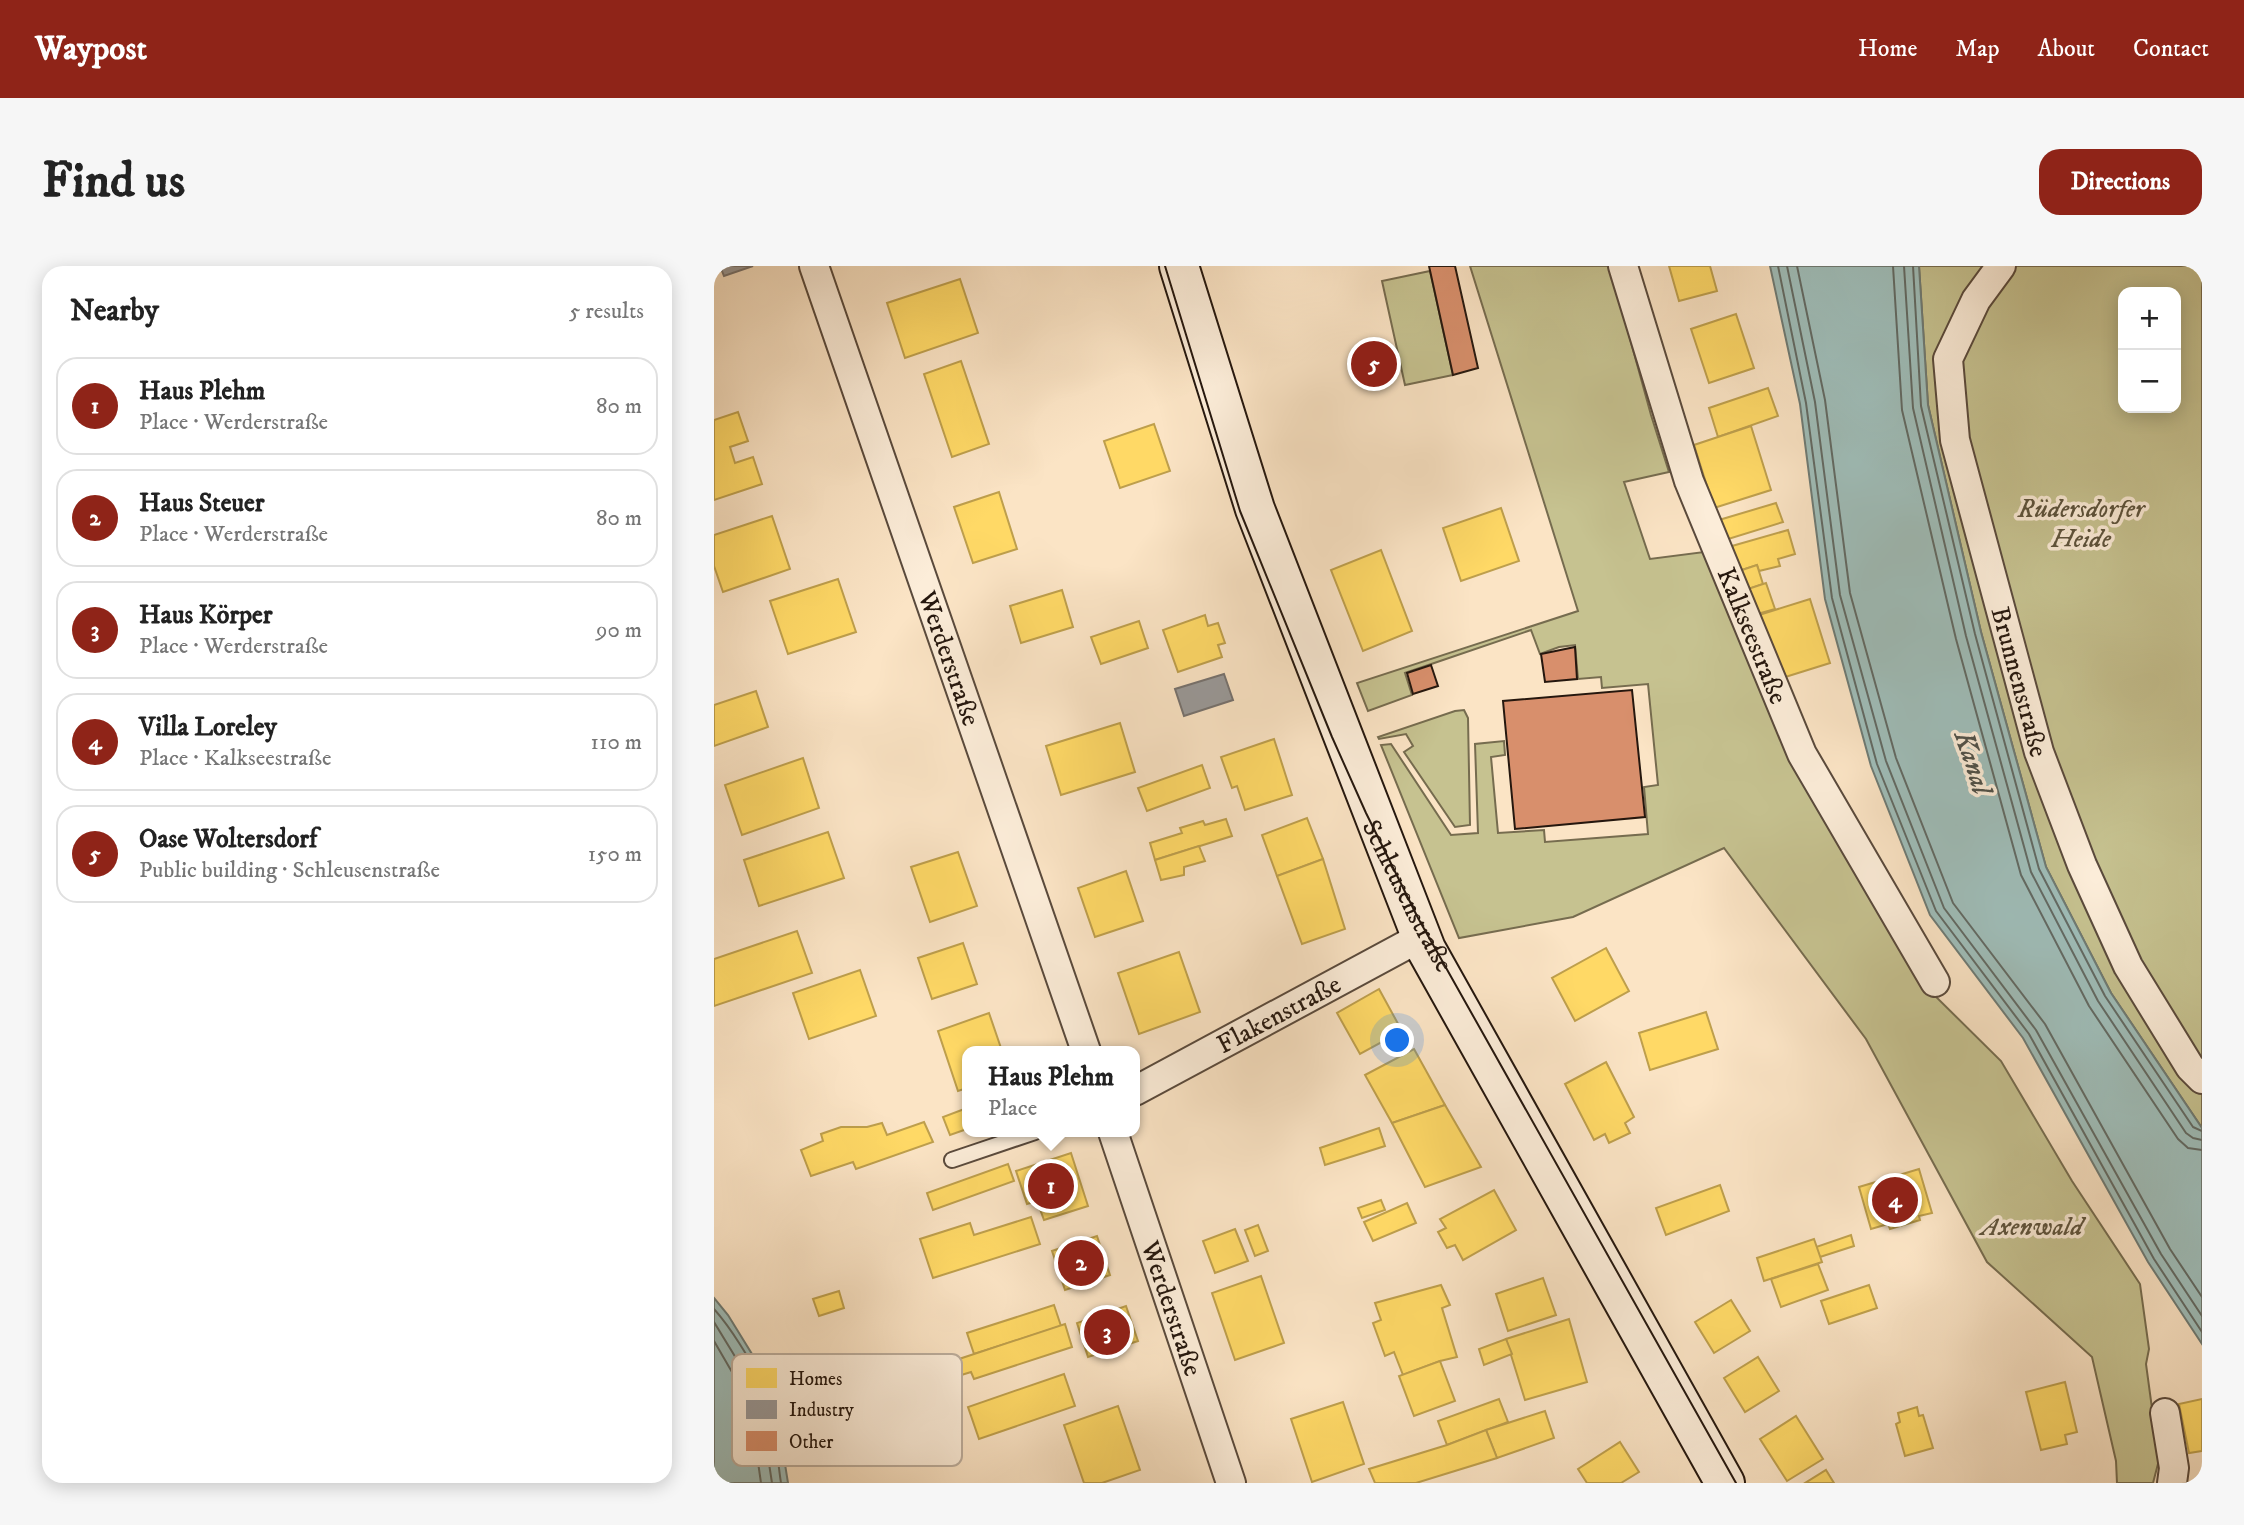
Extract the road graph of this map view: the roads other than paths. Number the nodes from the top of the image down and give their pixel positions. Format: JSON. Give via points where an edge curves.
{"nodes":[{"id":1,"x":814,"y":266,"type":"edge"},
{"id":2,"x":1179,"y":266,"type":"edge"},
{"id":3,"x":1623,"y":266,"type":"edge"},
{"id":4,"x":2001,"y":266,"type":"edge"},
{"id":5,"x":1421,"y":937,"type":"junction"},
{"id":6,"x":1935,"y":982,"type":"dead end"},
{"id":7,"x":1084,"y":1046,"type":"edge"},
{"id":8,"x":2202,"y":1079,"type":"edge"},
{"id":9,"x":1140,"y":1088,"type":"edge"},
{"id":10,"x":1020,"y":1137,"type":"edge"},
{"id":11,"x":1115,"y":1137,"type":"edge"},
{"id":12,"x":952,"y":1160,"type":"dead end"},
{"id":13,"x":2165,"y":1413,"type":"dead end"},
{"id":14,"x":1231,"y":1483,"type":"edge"},
{"id":15,"x":1725,"y":1483,"type":"edge"},
{"id":16,"x":2172,"y":1483,"type":"edge"}],
"edges":[{"from":1,"to":7,"type":"street","name":"Werderstraße"},
{"from":2,"to":5,"type":"street","name":"Schleusenstraße","via":[[1255,509]]},
{"from":3,"to":6,"type":"street","name":"Kalkseestraße","via":[[1689,481],[1802,754]]},
{"from":4,"to":8,"type":"street","name":"Brunnenstraße","via":[[1976,300],[1948,359],[1955,440],[2039,752],[2128,966]]},
{"from":5,"to":9,"type":"street","name":"Flakenstraße"},
{"from":5,"to":15,"type":"street","name":"Schleusenstraße"},
{"from":10,"to":12,"type":"lane"},
{"from":11,"to":14,"type":"street","name":"Werderstraße"},
{"from":13,"to":16,"type":"street"}]}
